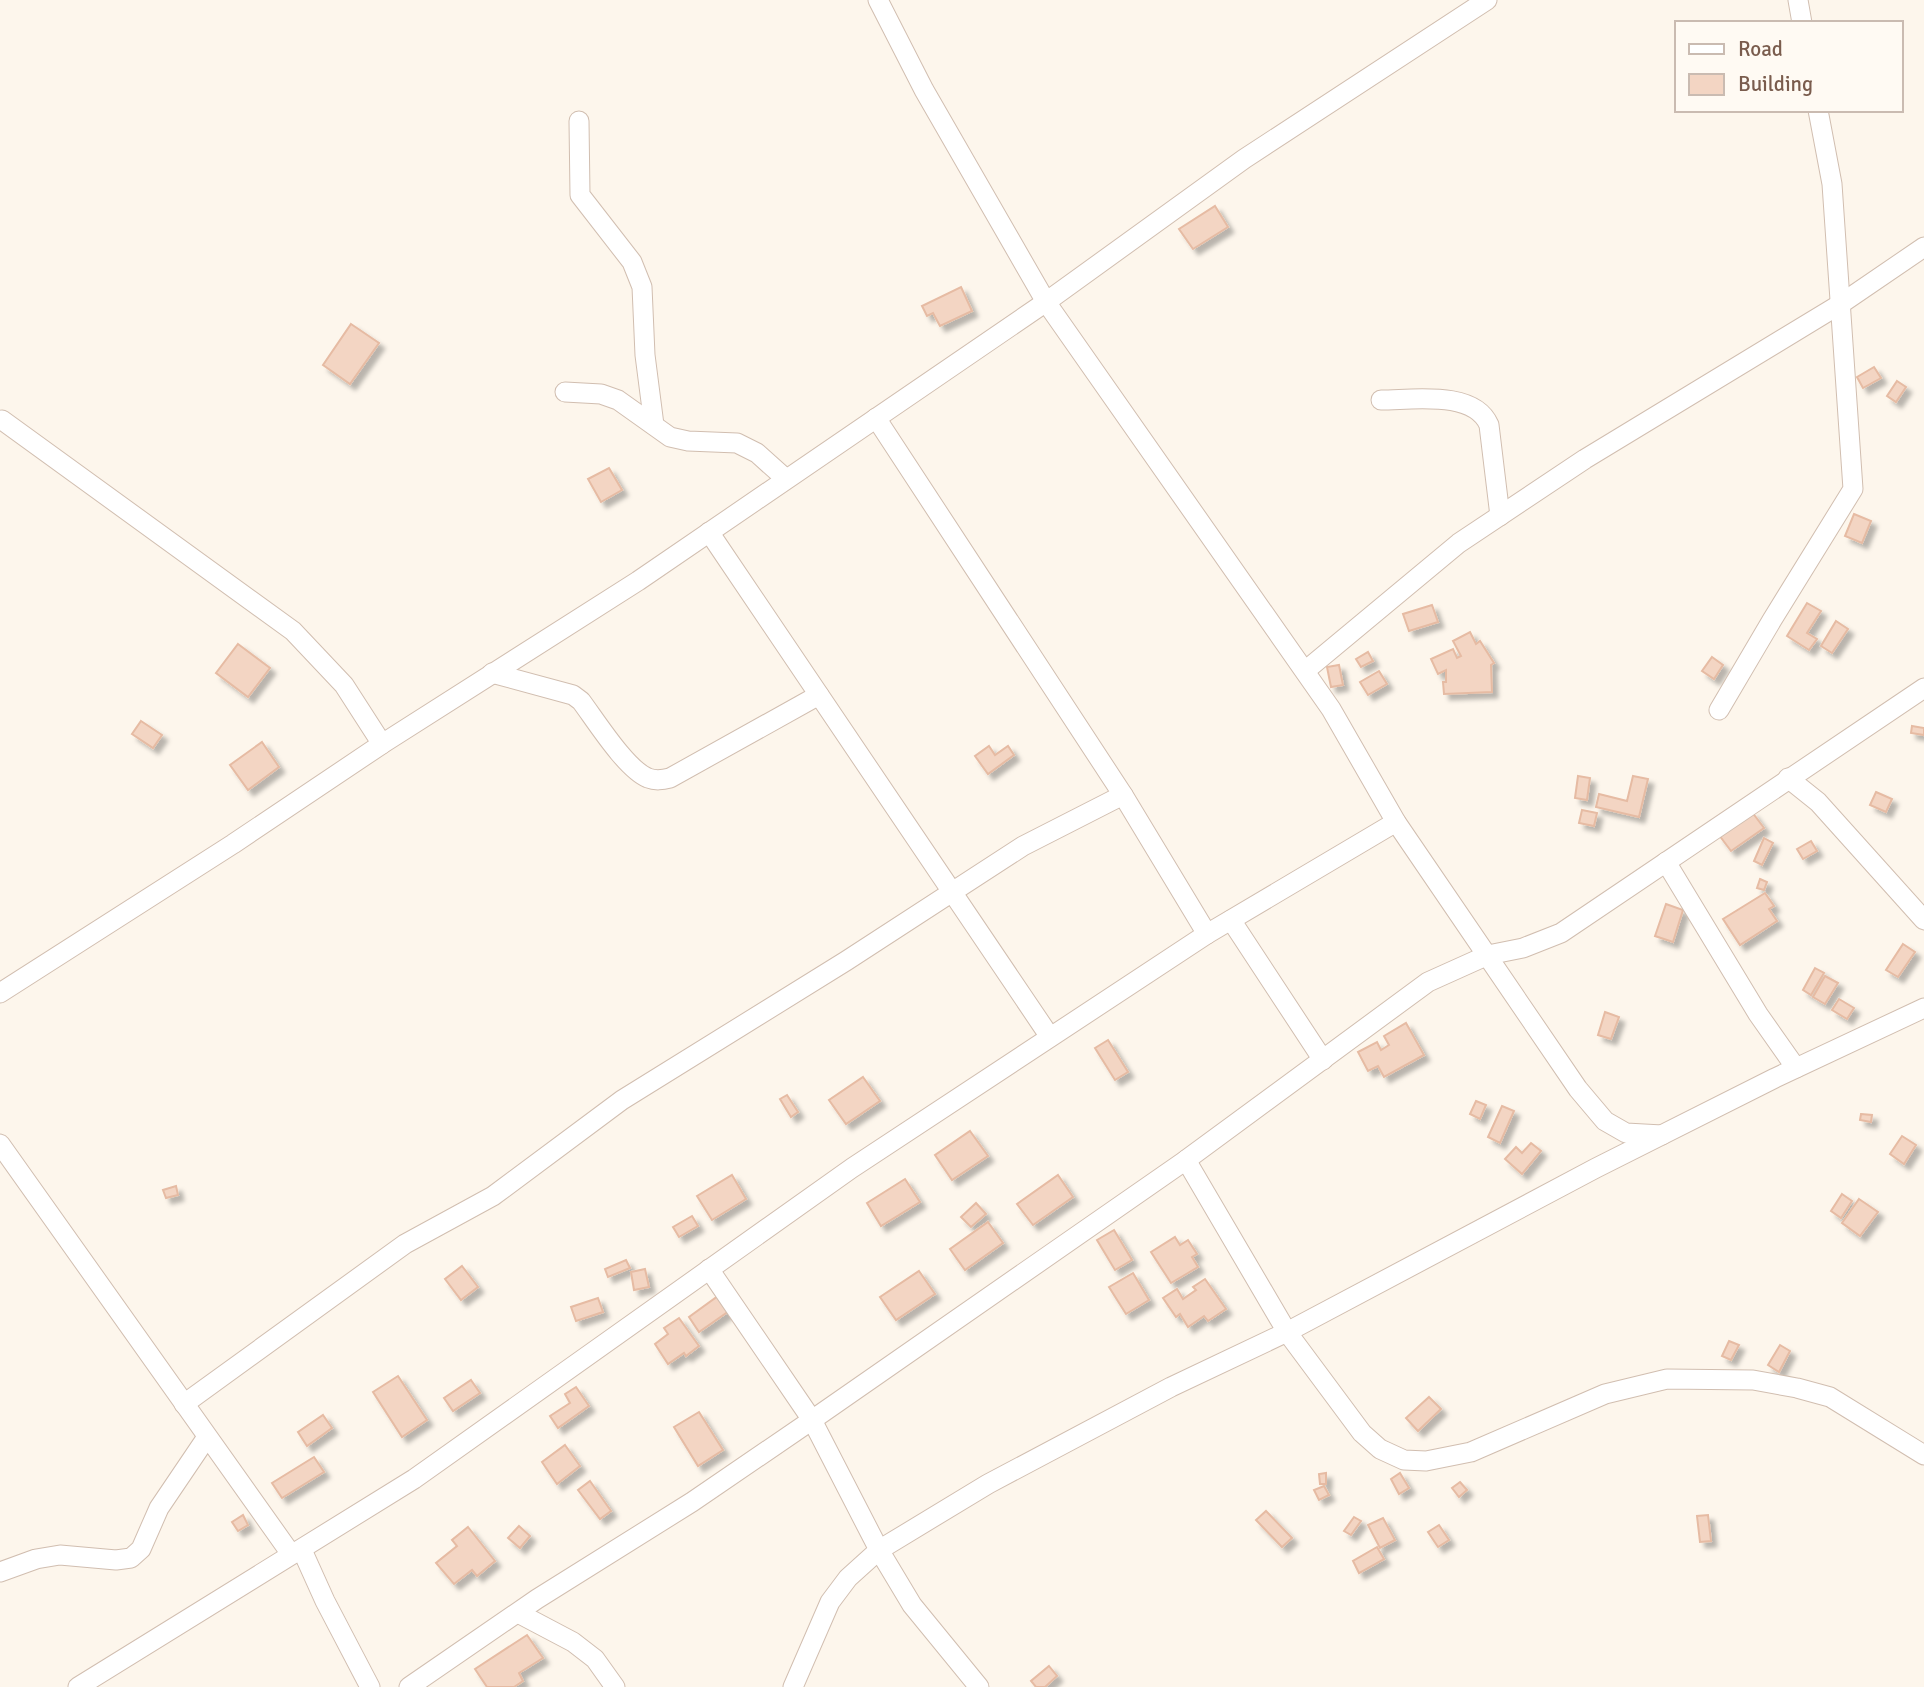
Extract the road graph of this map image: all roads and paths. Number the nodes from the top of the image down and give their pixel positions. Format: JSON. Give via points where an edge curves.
{"nodes":[{"id":1,"x":877,"y":0,"type":"edge"},
{"id":2,"x":1487,"y":0,"type":"edge"},
{"id":3,"x":1798,"y":0,"type":"edge"},
{"id":4,"x":1802,"y":21,"type":"edge"},
{"id":5,"x":1818,"y":112,"type":"edge"},
{"id":6,"x":579,"y":121,"type":"dead end"},
{"id":7,"x":1924,"y":247,"type":"edge"},
{"id":8,"x":1046,"y":302,"type":"junction"},
{"id":9,"x":1842,"y":303,"type":"junction"},
{"id":10,"x":565,"y":392,"type":"dead end"},
{"id":11,"x":1381,"y":400,"type":"dead end"},
{"id":12,"x":876,"y":418,"type":"junction"},
{"id":13,"x":2,"y":420,"type":"edge"},
{"id":14,"x":654,"y":425,"type":"junction"},
{"id":15,"x":786,"y":479,"type":"junction"},
{"id":16,"x":1500,"y":516,"type":"junction"},
{"id":17,"x":709,"y":532,"type":"junction"},
{"id":18,"x":1305,"y":671,"type":"junction"},
{"id":19,"x":492,"y":673,"type":"junction"},
{"id":20,"x":1924,"y":688,"type":"edge"},
{"id":21,"x":819,"y":695,"type":"junction"},
{"id":22,"x":1719,"y":710,"type":"dead end"},
{"id":23,"x":382,"y":744,"type":"junction"},
{"id":24,"x":1788,"y":778,"type":"junction"},
{"id":25,"x":1123,"y":795,"type":"junction"},
{"id":26,"x":1396,"y":822,"type":"junction"},
{"id":27,"x":1666,"y":862,"type":"junction"},
{"id":28,"x":952,"y":893,"type":"junction"},
{"id":29,"x":1231,"y":920,"type":"junction"},
{"id":30,"x":1924,"y":920,"type":"edge"},
{"id":31,"x":1207,"y":934,"type":"junction"},
{"id":32,"x":1488,"y":955,"type":"junction"},
{"id":33,"x":0,"y":993,"type":"edge"},
{"id":34,"x":1924,"y":1008,"type":"edge"},
{"id":35,"x":1050,"y":1037,"type":"junction"},
{"id":36,"x":1323,"y":1060,"type":"junction"},
{"id":37,"x":1796,"y":1068,"type":"junction"},
{"id":38,"x":1662,"y":1135,"type":"junction"},
{"id":39,"x":0,"y":1144,"type":"edge"},
{"id":40,"x":1186,"y":1160,"type":"junction"},
{"id":41,"x":709,"y":1269,"type":"junction"},
{"id":42,"x":1287,"y":1332,"type":"junction"},
{"id":43,"x":184,"y":1404,"type":"junction"},
{"id":44,"x":812,"y":1420,"type":"junction"},
{"id":45,"x":207,"y":1437,"type":"junction"},
{"id":46,"x":1924,"y":1455,"type":"edge"},
{"id":47,"x":879,"y":1550,"type":"junction"},
{"id":48,"x":297,"y":1552,"type":"junction"},
{"id":49,"x":0,"y":1572,"type":"edge"},
{"id":50,"x":518,"y":1613,"type":"junction"},
{"id":51,"x":78,"y":1687,"type":"edge"},
{"id":52,"x":370,"y":1687,"type":"edge"},
{"id":53,"x":409,"y":1687,"type":"edge"},
{"id":54,"x":615,"y":1687,"type":"edge"},
{"id":55,"x":793,"y":1687,"type":"edge"},
{"id":56,"x":979,"y":1687,"type":"edge"}],
"edges":[{"from":1,"to":8,"type":"street"},
{"from":2,"to":8,"type":"street","via":[[1244,159]]},
{"from":3,"to":4,"type":"street"},
{"from":5,"to":9,"type":"street","via":[[1832,184]]},
{"from":6,"to":14,"type":"street","via":[[580,195],[632,262],[642,287]]},
{"from":7,"to":9,"type":"street"},
{"from":8,"to":12,"type":"street"},
{"from":8,"to":18,"type":"street"},
{"from":9,"to":16,"type":"street"},
{"from":9,"to":22,"type":"street","via":[[1853,489]]},
{"from":10,"to":14,"type":"street","via":[[618,400]]},
{"from":11,"to":16,"type":"street","via":[[1462,402],[1484,415]]},
{"from":12,"to":15,"type":"street"},
{"from":12,"to":25,"type":"street"},
{"from":13,"to":23,"type":"street","via":[[293,631],[344,685]]},
{"from":14,"to":15,"type":"street","via":[[670,437],[688,441],[737,443],[757,453]]},
{"from":15,"to":17,"type":"street"},
{"from":16,"to":18,"type":"street","via":[[1460,543]]},
{"from":17,"to":19,"type":"street"},
{"from":17,"to":21,"type":"street"},
{"from":18,"to":26,"type":"street"},
{"from":19,"to":21,"type":"street","via":[[573,695],[632,766],[658,780],[670,778]]},
{"from":19,"to":23,"type":"street"},
{"from":20,"to":24,"type":"street"},
{"from":21,"to":28,"type":"street"},
{"from":23,"to":33,"type":"street"},
{"from":24,"to":27,"type":"street"},
{"from":24,"to":30,"type":"street","via":[[1818,802]]},
{"from":25,"to":28,"type":"street","via":[[1023,846]]},
{"from":25,"to":31,"type":"street"},
{"from":26,"to":29,"type":"street"},
{"from":26,"to":32,"type":"street"},
{"from":27,"to":32,"type":"street","via":[[1561,933]]},
{"from":27,"to":37,"type":"street"},
{"from":28,"to":35,"type":"street"},
{"from":28,"to":43,"type":"street","via":[[622,1100],[493,1196],[405,1244]]},
{"from":29,"to":31,"type":"street"},
{"from":29,"to":36,"type":"street"},
{"from":31,"to":35,"type":"street"},
{"from":32,"to":36,"type":"street","via":[[1427,982]]},
{"from":32,"to":38,"type":"street","via":[[1605,1121],[1626,1133]]},
{"from":34,"to":37,"type":"street"},
{"from":35,"to":41,"type":"street"},
{"from":36,"to":40,"type":"street"},
{"from":37,"to":38,"type":"street"},
{"from":38,"to":42,"type":"street"},
{"from":39,"to":43,"type":"street"},
{"from":40,"to":42,"type":"street"},
{"from":40,"to":44,"type":"street"},
{"from":41,"to":44,"type":"street"},
{"from":41,"to":48,"type":"street","via":[[414,1479]]},
{"from":42,"to":46,"type":"street","via":[[1362,1433],[1380,1449],[1404,1460],[1426,1461],[1471,1452],[1605,1394],[1667,1379],[1753,1380],[1830,1397]]},
{"from":42,"to":47,"type":"street","via":[[1171,1387],[988,1484]]},
{"from":43,"to":45,"type":"street"},
{"from":44,"to":47,"type":"street"},
{"from":44,"to":50,"type":"street"},
{"from":45,"to":48,"type":"street"},
{"from":45,"to":49,"type":"street","via":[[159,1508],[141,1549],[131,1558],[60,1555]]},
{"from":47,"to":55,"type":"street","via":[[836,1590]]},
{"from":47,"to":56,"type":"street","via":[[912,1605]]},
{"from":48,"to":51,"type":"street"},
{"from":48,"to":52,"type":"street"},
{"from":50,"to":53,"type":"street"},
{"from":50,"to":54,"type":"street","via":[[573,1642],[595,1659]]}]}
